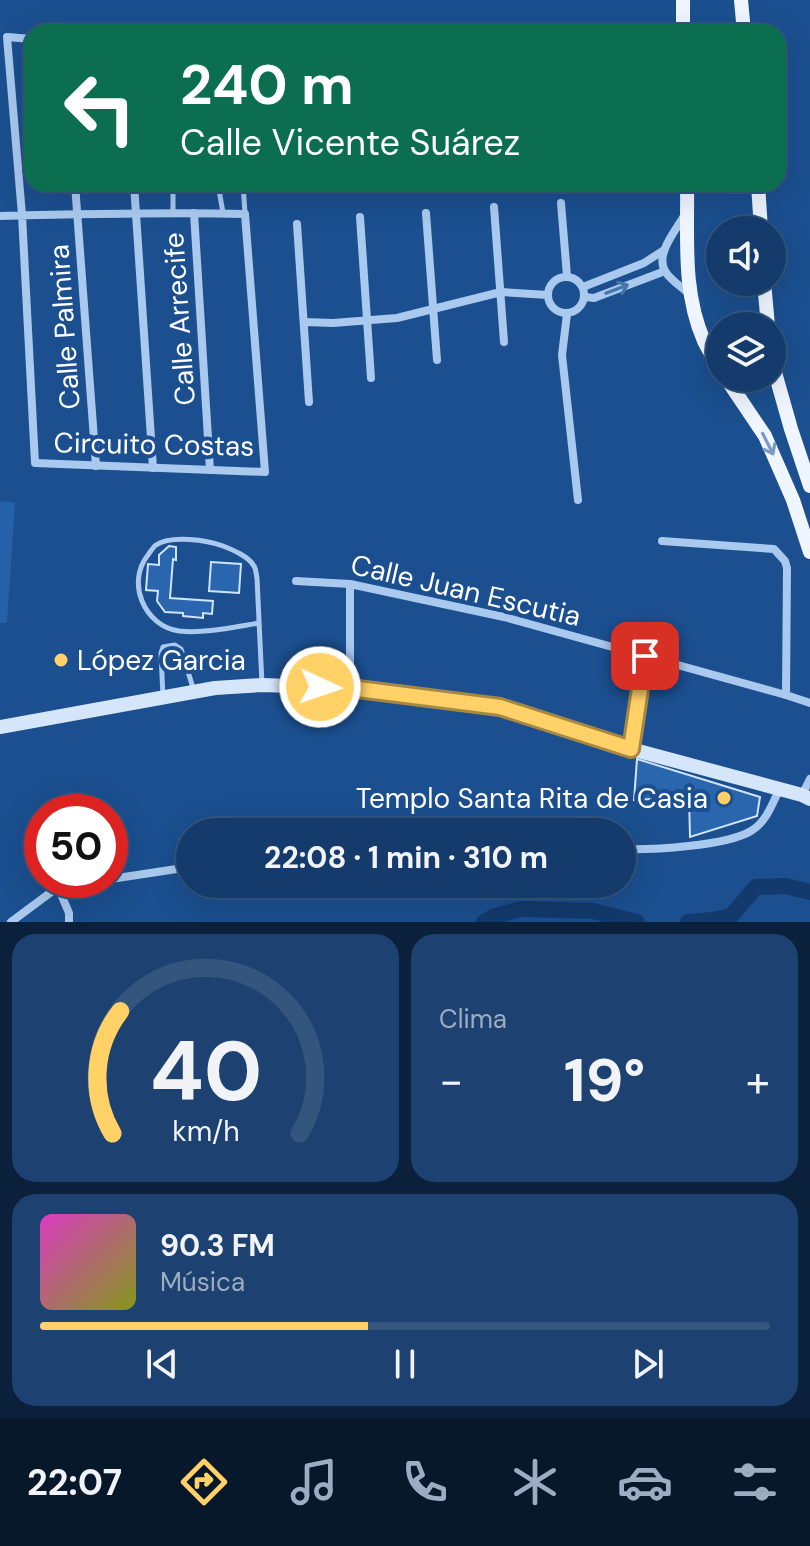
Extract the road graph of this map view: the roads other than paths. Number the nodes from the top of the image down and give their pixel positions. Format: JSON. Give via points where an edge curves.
{"nodes":[{"id":1,"x":683,"y":0,"type":"edge"},
{"id":2,"x":741,"y":0,"type":"edge"},
{"id":3,"x":683,"y":24,"type":"edge"},
{"id":4,"x":743,"y":24,"type":"edge"},
{"id":5,"x":24,"y":38,"type":"edge"},
{"id":6,"x":76,"y":192,"type":"edge"},
{"id":7,"x":135,"y":192,"type":"edge"},
{"id":8,"x":173,"y":192,"type":"edge"},
{"id":9,"x":219,"y":192,"type":"edge"},
{"id":10,"x":244,"y":192,"type":"edge"},
{"id":11,"x":687,"y":192,"type":"edge"},
{"id":12,"x":759,"y":192,"type":"edge"},
{"id":13,"x":561,"y":203,"type":"dead end"},
{"id":14,"x":494,"y":207,"type":"dead end"},
{"id":15,"x":688,"y":209,"type":"junction"},
{"id":16,"x":173,"y":213,"type":"junction"},
{"id":17,"x":194,"y":213,"type":"junction"},
{"id":18,"x":223,"y":213,"type":"junction"},
{"id":19,"x":426,"y":213,"type":"dead end"},
{"id":20,"x":77,"y":214,"type":"junction"},
{"id":21,"x":136,"y":214,"type":"junction"},
{"id":22,"x":245,"y":214,"type":"junction"},
{"id":23,"x":22,"y":215,"type":"junction"},
{"id":24,"x":0,"y":216,"type":"edge"},
{"id":25,"x":760,"y":216,"type":"edge"},
{"id":26,"x":360,"y":217,"type":"dead end"},
{"id":27,"x":297,"y":224,"type":"dead end"},
{"id":28,"x":665,"y":250,"type":"junction"},
{"id":29,"x":665,"y":271,"type":"junction"},
{"id":30,"x":567,"y":276,"type":"junction"},
{"id":31,"x":583,"y":287,"type":"junction"},
{"id":32,"x":501,"y":292,"type":"junction"},
{"id":33,"x":548,"y":295,"type":"junction"},
{"id":34,"x":690,"y":295,"type":"junction"},
{"id":35,"x":585,"y":297,"type":"junction"},
{"id":36,"x":434,"y":310,"type":"junction"},
{"id":37,"x":567,"y":314,"type":"junction"},
{"id":38,"x":367,"y":321,"type":"junction"},
{"id":39,"x":304,"y":322,"type":"junction"},
{"id":40,"x":504,"y":342,"type":"dead end"},
{"id":41,"x":706,"y":346,"type":"edge"},
{"id":42,"x":437,"y":360,"type":"dead end"},
{"id":43,"x":371,"y":378,"type":"dead end"},
{"id":44,"x":735,"y":392,"type":"edge"},
{"id":45,"x":780,"y":392,"type":"edge"},
{"id":46,"x":309,"y":402,"type":"dead end"},
{"id":47,"x":96,"y":466,"type":"junction"},
{"id":48,"x":153,"y":468,"type":"junction"},
{"id":49,"x":210,"y":470,"type":"junction"},
{"id":50,"x":808,"y":475,"type":"edge"},
{"id":51,"x":578,"y":500,"type":"dead end"},
{"id":52,"x":662,"y":541,"type":"dead end"},
{"id":53,"x":810,"y":552,"type":"edge"},
{"id":54,"x":296,"y":581,"type":"dead end"},
{"id":55,"x":350,"y":584,"type":"junction"},
{"id":56,"x":259,"y":623,"type":"junction"},
{"id":57,"x":645,"y":656,"type":"junction"},
{"id":58,"x":262,"y":685,"type":"junction"},
{"id":59,"x":350,"y":688,"type":"junction"},
{"id":60,"x":194,"y":692,"type":"junction"},
{"id":61,"x":786,"y":695,"type":"junction"},
{"id":62,"x":163,"y":698,"type":"junction"},
{"id":63,"x":810,"y":703,"type":"edge"},
{"id":64,"x":0,"y":727,"type":"edge"},
{"id":65,"x":631,"y":749,"type":"junction"},
{"id":66,"x":810,"y":779,"type":"edge"},
{"id":67,"x":779,"y":790,"type":"junction"},
{"id":68,"x":807,"y":797,"type":"edge"},
{"id":69,"x":636,"y":850,"type":"edge"},
{"id":70,"x":176,"y":869,"type":"edge"},
{"id":71,"x":128,"y":877,"type":"edge"},
{"id":72,"x":43,"y":898,"type":"edge"},
{"id":73,"x":63,"y":898,"type":"edge"},
{"id":74,"x":11,"y":922,"type":"edge"},
{"id":75,"x":69,"y":922,"type":"edge"}],
"edges":[{"from":1,"to":3,"type":"main road"},
{"from":2,"to":4,"type":"main road"},
{"from":5,"to":23,"type":"street","via":[[7,37]]},
{"from":6,"to":20,"type":"street","name":"Calle Palmira"},
{"from":7,"to":21,"type":"street"},
{"from":8,"to":16,"type":"lane"},
{"from":9,"to":18,"type":"lane"},
{"from":10,"to":22,"type":"lane"},
{"from":11,"to":15,"type":"main road"},
{"from":12,"to":25,"type":"main road"},
{"from":13,"to":30,"type":"street"},
{"from":14,"to":32,"type":"street"},
{"from":15,"to":28,"type":"street"},
{"from":15,"to":34,"type":"main road"},
{"from":16,"to":17,"type":"street"},
{"from":16,"to":21,"type":"street"},
{"from":17,"to":18,"type":"street"},
{"from":17,"to":49,"type":"street","name":"Calle Arrecife"},
{"from":18,"to":22,"type":"street"},
{"from":19,"to":36,"type":"street"},
{"from":20,"to":21,"type":"street"},
{"from":20,"to":23,"type":"street"},
{"from":20,"to":47,"type":"street","name":"Calle Palmira"},
{"from":21,"to":48,"type":"street"},
{"from":22,"to":49,"type":"street","name":"Circuito Costas","via":[[265,472]]},
{"from":23,"to":24,"type":"street"},
{"from":23,"to":47,"type":"street","name":"Circuito Costas","via":[[35,463]]},
{"from":26,"to":38,"type":"street"},
{"from":27,"to":39,"type":"street"},
{"from":28,"to":29,"type":"street"},
{"from":28,"to":31,"type":"street"},
{"from":29,"to":34,"type":"street"},
{"from":35,"to":29,"type":"street","one_way":true},
{"from":30,"to":31,"type":"street"},
{"from":30,"to":33,"type":"street","via":[[552,283]]},
{"from":31,"to":35,"type":"street"},
{"from":32,"to":33,"type":"street"},
{"from":32,"to":36,"type":"street"},
{"from":32,"to":40,"type":"street"},
{"from":33,"to":37,"type":"street","via":[[552,306]]},
{"from":34,"to":41,"type":"main road"},
{"from":35,"to":37,"type":"street"},
{"from":36,"to":38,"type":"street"},
{"from":36,"to":42,"type":"street"},
{"from":37,"to":51,"type":"street","via":[[562,355]]},
{"from":38,"to":39,"type":"street"},
{"from":38,"to":43,"type":"street"},
{"from":39,"to":46,"type":"street"},
{"from":44,"to":53,"type":"main road","one_way":true,"via":[[765,436]]},
{"from":45,"to":50,"type":"main road"},
{"from":47,"to":48,"type":"street","name":"Circuito Costas"},
{"from":48,"to":49,"type":"street","name":"Circuito Costas"},
{"from":52,"to":61,"type":"street","via":[[774,549],[785,561]]},
{"from":54,"to":55,"type":"street","name":"Calle Juan Escutia"},
{"from":55,"to":57,"type":"street","name":"Calle Juan Escutia","via":[[504,617]]},
{"from":55,"to":59,"type":"street"},
{"from":56,"to":56,"type":"lane","via":[[254,566],[235,550],[209,541],[173,540],[156,545],[143,562],[138,585],[143,604],[163,626],[196,631]]},
{"from":56,"to":58,"type":"lane"},
{"from":57,"to":61,"type":"street","name":"Calle Juan Escutia"},
{"from":57,"to":65,"type":"street"},
{"from":58,"to":59,"type":"main road"},
{"from":58,"to":60,"type":"main road"},
{"from":59,"to":65,"type":"main road","via":[[500,707]]},
{"from":60,"to":62,"type":"main road"},
{"from":60,"to":62,"type":"lane","via":[[181,649],[163,647]]},
{"from":61,"to":63,"type":"street","name":"Calle Juan Escutia"},
{"from":62,"to":64,"type":"main road"},
{"from":65,"to":67,"type":"main road"},
{"from":66,"to":68,"type":"street"},
{"from":67,"to":68,"type":"main road"},
{"from":67,"to":69,"type":"street","via":[[767,815],[752,830],[727,841]]},
{"from":70,"to":71,"type":"street"},
{"from":72,"to":74,"type":"street"},
{"from":73,"to":75,"type":"street"}]}
